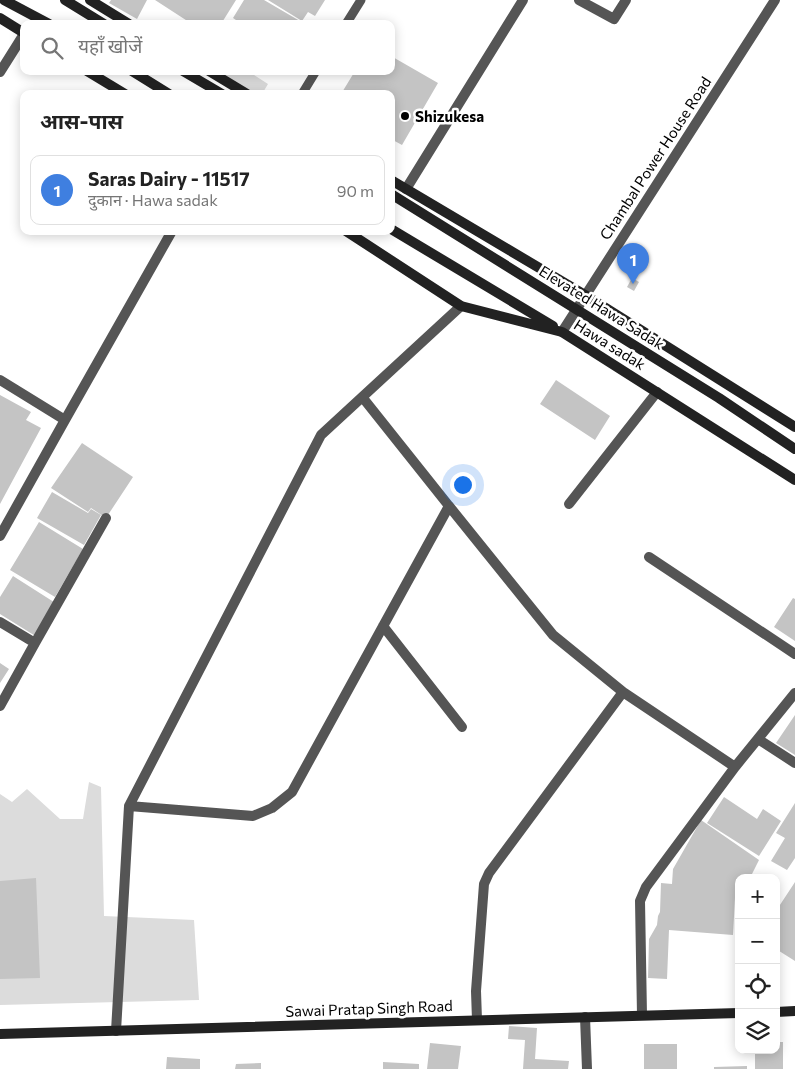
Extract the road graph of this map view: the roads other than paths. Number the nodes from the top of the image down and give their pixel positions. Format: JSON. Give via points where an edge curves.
{"nodes":[{"id":1,"x":4,"y":0,"type":"edge"},
{"id":2,"x":65,"y":0,"type":"edge"},
{"id":3,"x":90,"y":0,"type":"edge"},
{"id":4,"x":361,"y":0,"type":"edge"},
{"id":5,"x":523,"y":0,"type":"edge"},
{"id":6,"x":579,"y":0,"type":"edge"},
{"id":7,"x":626,"y":0,"type":"edge"},
{"id":8,"x":775,"y":0,"type":"edge"},
{"id":9,"x":0,"y":18,"type":"edge"},
{"id":10,"x":42,"y":20,"type":"edge"},
{"id":11,"x":98,"y":20,"type":"edge"},
{"id":12,"x":122,"y":20,"type":"edge"},
{"id":13,"x":348,"y":20,"type":"edge"},
{"id":14,"x":20,"y":31,"type":"edge"},
{"id":15,"x":20,"y":40,"type":"edge"},
{"id":16,"x":0,"y":72,"type":"edge"},
{"id":17,"x":92,"y":75,"type":"edge"},
{"id":18,"x":139,"y":75,"type":"edge"},
{"id":19,"x":190,"y":75,"type":"edge"},
{"id":20,"x":216,"y":75,"type":"edge"},
{"id":21,"x":314,"y":75,"type":"edge"},
{"id":22,"x":108,"y":89,"type":"edge"},
{"id":23,"x":163,"y":90,"type":"edge"},
{"id":24,"x":215,"y":90,"type":"edge"},
{"id":25,"x":240,"y":90,"type":"edge"},
{"id":26,"x":304,"y":90,"type":"edge"},
{"id":27,"x":395,"y":182,"type":"edge"},
{"id":28,"x":406,"y":189,"type":"junction"},
{"id":29,"x":395,"y":196,"type":"edge"},
{"id":30,"x":395,"y":231,"type":"edge"},
{"id":31,"x":170,"y":235,"type":"edge"},
{"id":32,"x":352,"y":235,"type":"edge"},
{"id":33,"x":585,"y":295,"type":"junction"},
{"id":34,"x":461,"y":306,"type":"junction"},
{"id":35,"x":562,"y":332,"type":"junction"},
{"id":36,"x":0,"y":380,"type":"edge"},
{"id":37,"x":657,"y":392,"type":"junction"},
{"id":38,"x":362,"y":398,"type":"junction"},
{"id":39,"x":65,"y":420,"type":"junction"},
{"id":40,"x":795,"y":427,"type":"edge"},
{"id":41,"x":795,"y":449,"type":"edge"},
{"id":42,"x":795,"y":480,"type":"edge"},
{"id":43,"x":569,"y":504,"type":"dead end"},
{"id":44,"x":449,"y":506,"type":"junction"},
{"id":45,"x":106,"y":518,"type":"dead end"},
{"id":46,"x":0,"y":536,"type":"edge"},
{"id":47,"x":649,"y":556,"type":"dead end"},
{"id":48,"x":0,"y":622,"type":"edge"},
{"id":49,"x":383,"y":626,"type":"junction"},
{"id":50,"x":36,"y":643,"type":"junction"},
{"id":51,"x":795,"y":654,"type":"edge"},
{"id":52,"x":623,"y":692,"type":"junction"},
{"id":53,"x":795,"y":693,"type":"edge"},
{"id":54,"x":0,"y":706,"type":"edge"},
{"id":55,"x":462,"y":727,"type":"dead end"},
{"id":56,"x":758,"y":739,"type":"junction"},
{"id":57,"x":795,"y":763,"type":"edge"},
{"id":58,"x":735,"y":767,"type":"junction"},
{"id":59,"x":129,"y":806,"type":"junction"},
{"id":60,"x":795,"y":1011,"type":"edge"},
{"id":61,"x":780,"y":1012,"type":"edge"},
{"id":62,"x":735,"y":1013,"type":"edge"},
{"id":63,"x":642,"y":1015,"type":"junction"},
{"id":64,"x":585,"y":1017,"type":"junction"},
{"id":65,"x":477,"y":1020,"type":"junction"},
{"id":66,"x":116,"y":1031,"type":"junction"},
{"id":67,"x":0,"y":1034,"type":"edge"},
{"id":68,"x":587,"y":1069,"type":"edge"}],
"edges":[{"from":1,"to":10,"type":"main road"},
{"from":2,"to":11,"type":"main road"},
{"from":3,"to":12,"type":"main road"},
{"from":4,"to":13,"type":"lane"},
{"from":5,"to":28,"type":"street"},
{"from":6,"to":7,"type":"street","via":[[614,19]]},
{"from":8,"to":33,"type":"street","name":"Chambal Power House Road"},
{"from":9,"to":14,"type":"main road"},
{"from":15,"to":16,"type":"street"},
{"from":17,"to":22,"type":"main road"},
{"from":18,"to":23,"type":"main road"},
{"from":19,"to":24,"type":"main road"},
{"from":20,"to":25,"type":"main road"},
{"from":21,"to":26,"type":"lane"},
{"from":27,"to":28,"type":"main road","name":"Hawa sadak"},
{"from":28,"to":33,"type":"main road","name":"Hawa sadak"},
{"from":29,"to":41,"type":"main road","name":"Elevated Hawa Sadak","bridge":true,"via":[[719,398]]},
{"from":30,"to":35,"type":"main road"},
{"from":31,"to":39,"type":"street"},
{"from":32,"to":34,"type":"main road","name":"Hawa sadak"},
{"from":33,"to":35,"type":"street","name":"Chambal Power House Road"},
{"from":33,"to":40,"type":"main road","name":"Hawa sadak"},
{"from":34,"to":35,"type":"main road","name":"Hawa sadak"},
{"from":34,"to":38,"type":"street"},
{"from":35,"to":37,"type":"main road","name":"Hawa sadak"},
{"from":36,"to":39,"type":"street"},
{"from":37,"to":42,"type":"main road","name":"Hawa sadak"},
{"from":37,"to":43,"type":"street"},
{"from":38,"to":44,"type":"street"},
{"from":38,"to":59,"type":"street","via":[[321,435]]},
{"from":39,"to":46,"type":"street"},
{"from":44,"to":49,"type":"street"},
{"from":44,"to":52,"type":"street","via":[[553,635]]},
{"from":45,"to":50,"type":"street"},
{"from":47,"to":51,"type":"street"},
{"from":48,"to":50,"type":"street"},
{"from":49,"to":55,"type":"street"},
{"from":49,"to":59,"type":"street","via":[[292,792],[272,808],[253,816]]},
{"from":50,"to":54,"type":"street"},
{"from":52,"to":58,"type":"street"},
{"from":52,"to":65,"type":"street","via":[[484,884]]},
{"from":53,"to":56,"type":"street"},
{"from":56,"to":57,"type":"street"},
{"from":56,"to":58,"type":"street"},
{"from":58,"to":63,"type":"street","via":[[646,887],[640,901]]},
{"from":59,"to":66,"type":"street"},
{"from":60,"to":61,"type":"main road"},
{"from":62,"to":63,"type":"main road","name":"Sawai Pratap Singh Road"},
{"from":63,"to":64,"type":"main road","name":"Sawai Pratap Singh Road"},
{"from":64,"to":65,"type":"main road","name":"Sawai Pratap Singh Road"},
{"from":64,"to":68,"type":"street"},
{"from":65,"to":66,"type":"main road","name":"Sawai Pratap Singh Road"},
{"from":66,"to":67,"type":"main road","name":"Sawai Pratap Singh Road"}]}
